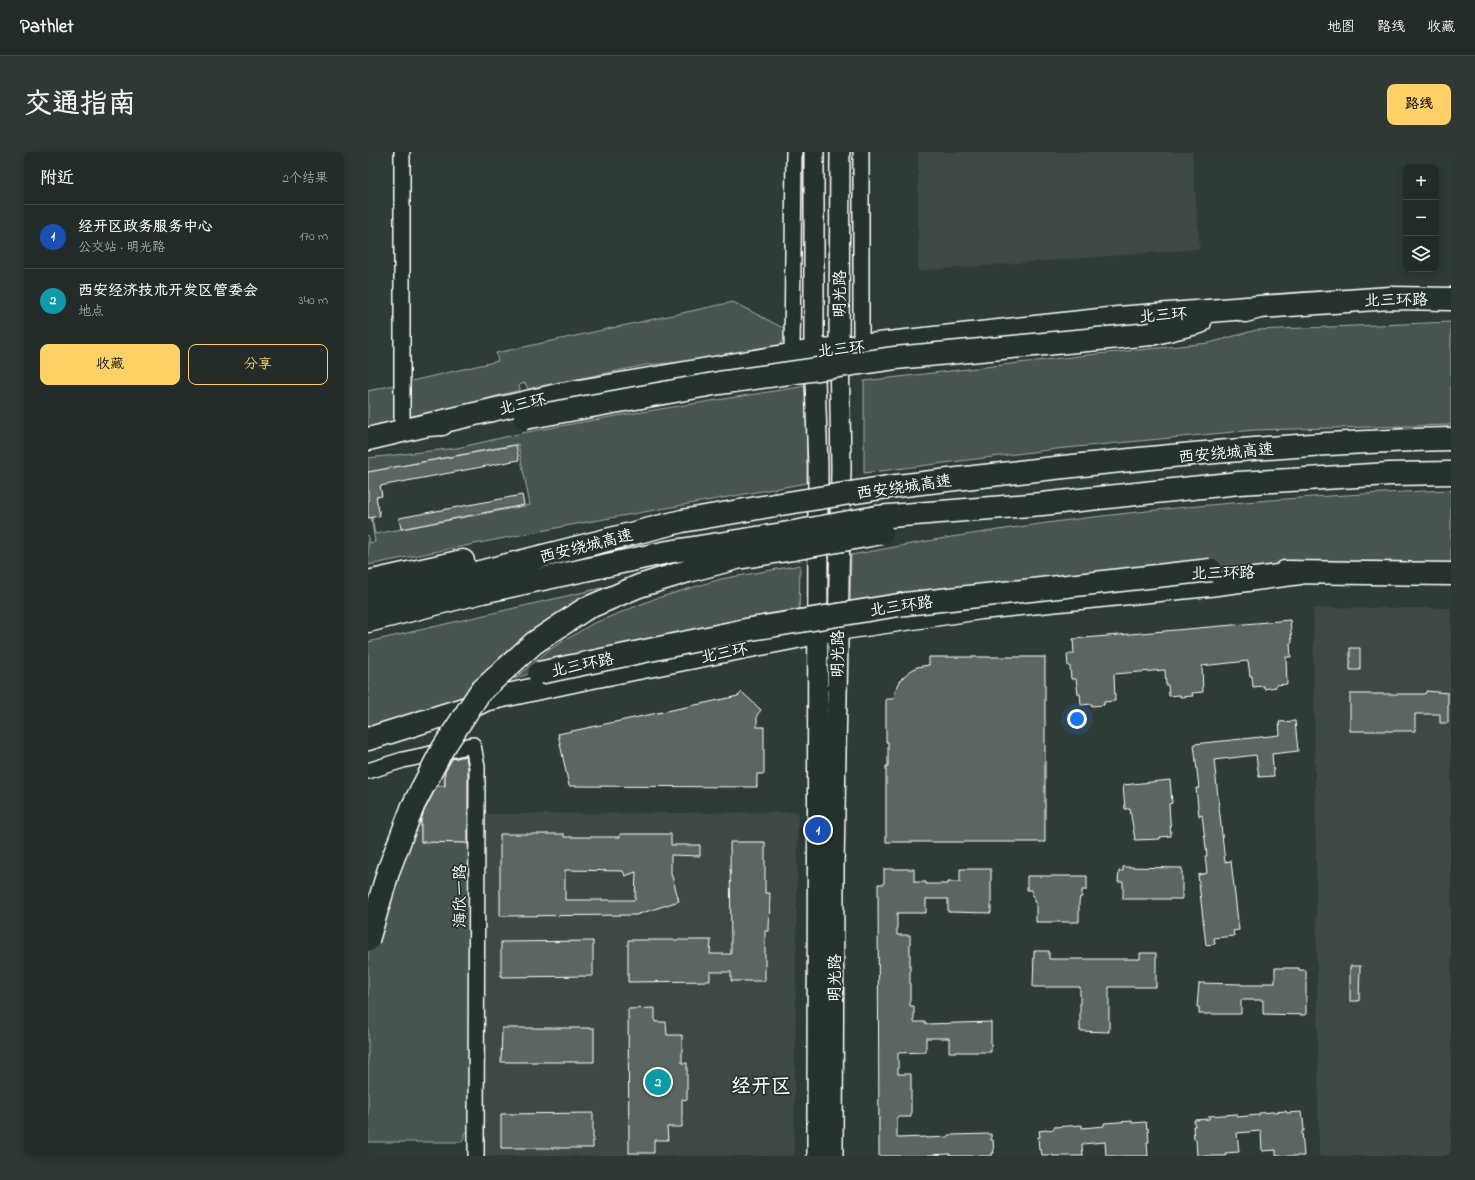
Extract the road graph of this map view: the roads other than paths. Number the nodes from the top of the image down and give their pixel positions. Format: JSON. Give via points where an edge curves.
{"nodes":[{"id":1,"x":402,"y":152,"type":"edge"},
{"id":2,"x":794,"y":152,"type":"edge"},
{"id":3,"x":814,"y":152,"type":"edge"},
{"id":4,"x":840,"y":152,"type":"edge"},
{"id":5,"x":861,"y":152,"type":"edge"},
{"id":6,"x":1451,"y":299,"type":"edge"},
{"id":7,"x":1260,"y":307,"type":"junction"},
{"id":8,"x":861,"y":346,"type":"junction"},
{"id":9,"x":839,"y":348,"type":"junction"},
{"id":10,"x":814,"y":350,"type":"junction"},
{"id":11,"x":792,"y":355,"type":"junction"},
{"id":12,"x":427,"y":425,"type":"junction"},
{"id":13,"x":402,"y":430,"type":"junction"},
{"id":14,"x":368,"y":439,"type":"edge"},
{"id":15,"x":1451,"y":439,"type":"edge"},
{"id":16,"x":1451,"y":473,"type":"edge"},
{"id":17,"x":605,"y":540,"type":"junction"},
{"id":18,"x":788,"y":542,"type":"junction"},
{"id":19,"x":1300,"y":573,"type":"junction"},
{"id":20,"x":1451,"y":574,"type":"edge"},
{"id":21,"x":368,"y":582,"type":"edge"},
{"id":22,"x":368,"y":600,"type":"edge"},
{"id":23,"x":368,"y":621,"type":"edge"},
{"id":24,"x":828,"y":632,"type":"junction"},
{"id":25,"x":484,"y":700,"type":"junction"},
{"id":26,"x":368,"y":739,"type":"edge"},
{"id":27,"x":368,"y":771,"type":"edge"},
{"id":28,"x":368,"y":940,"type":"edge"},
{"id":29,"x":476,"y":1156,"type":"edge"},
{"id":30,"x":817,"y":1156,"type":"edge"},
{"id":31,"x":833,"y":1156,"type":"edge"}],
"edges":[{"from":1,"to":13,"type":"street"},
{"from":2,"to":11,"type":"street"},
{"from":3,"to":10,"type":"main road","name":"明光路"},
{"from":4,"to":9,"type":"main road","name":"明光路"},
{"from":5,"to":8,"type":"street"},
{"from":6,"to":7,"type":"highway","name":"北三环路","via":[[1390,298]]},
{"from":7,"to":8,"type":"highway","name":"北三环","via":[[1118,318]]},
{"from":7,"to":12,"type":"highway","name":"北三环路","bridge":true,"via":[[1151,334],[895,358],[719,383],[525,418]]},
{"from":8,"to":9,"type":"highway","name":"北三环"},
{"from":9,"to":10,"type":"highway","name":"北三环"},
{"from":9,"to":24,"type":"main road","name":"明光路","via":[[841,468]]},
{"from":10,"to":11,"type":"highway","name":"北三环"},
{"from":10,"to":24,"type":"main road","name":"明光路","via":[[818,475]]},
{"from":11,"to":12,"type":"highway","name":"北三环","via":[[562,394]]},
{"from":12,"to":13,"type":"highway","name":"北三环路"},
{"from":13,"to":14,"type":"highway","name":"北三环路"},
{"from":15,"to":17,"type":"highway","name":"西安绕城高速","bridge":true,"via":[[1238,450],[1056,467],[888,487],[682,521]]},
{"from":16,"to":18,"type":"highway","name":"西安绕城高速","bridge":true,"via":[[1239,483],[879,525]]},
{"from":17,"to":21,"type":"highway","via":[[465,561]]},
{"from":17,"to":22,"type":"highway","name":"西安绕城高速"},
{"from":18,"to":23,"type":"highway","name":"西安绕城高速","via":[[660,554],[482,592]]},
{"from":18,"to":28,"type":"highway","bridge":true,"via":[[639,586],[585,609],[534,643],[480,692],[442,750],[413,806],[389,869]]},
{"from":19,"to":20,"type":"highway","name":"北三环路"},
{"from":19,"to":24,"type":"highway","name":"北三环","via":[[1209,585],[981,608]]},
{"from":19,"to":25,"type":"highway","name":"北三环路","bridge":true,"via":[[1211,570],[905,604],[751,629],[539,673]]},
{"from":24,"to":25,"type":"highway","name":"北三环"},
{"from":24,"to":30,"type":"main road","name":"明光路","via":[[818,876]]},
{"from":24,"to":31,"type":"main road","name":"明光路","via":[[834,875]]},
{"from":25,"to":26,"type":"highway","name":"北三环路","via":[[473,706]]},
{"from":27,"to":29,"type":"street","name":"海欣一路","via":[[403,760],[473,745],[477,767]]}]}
